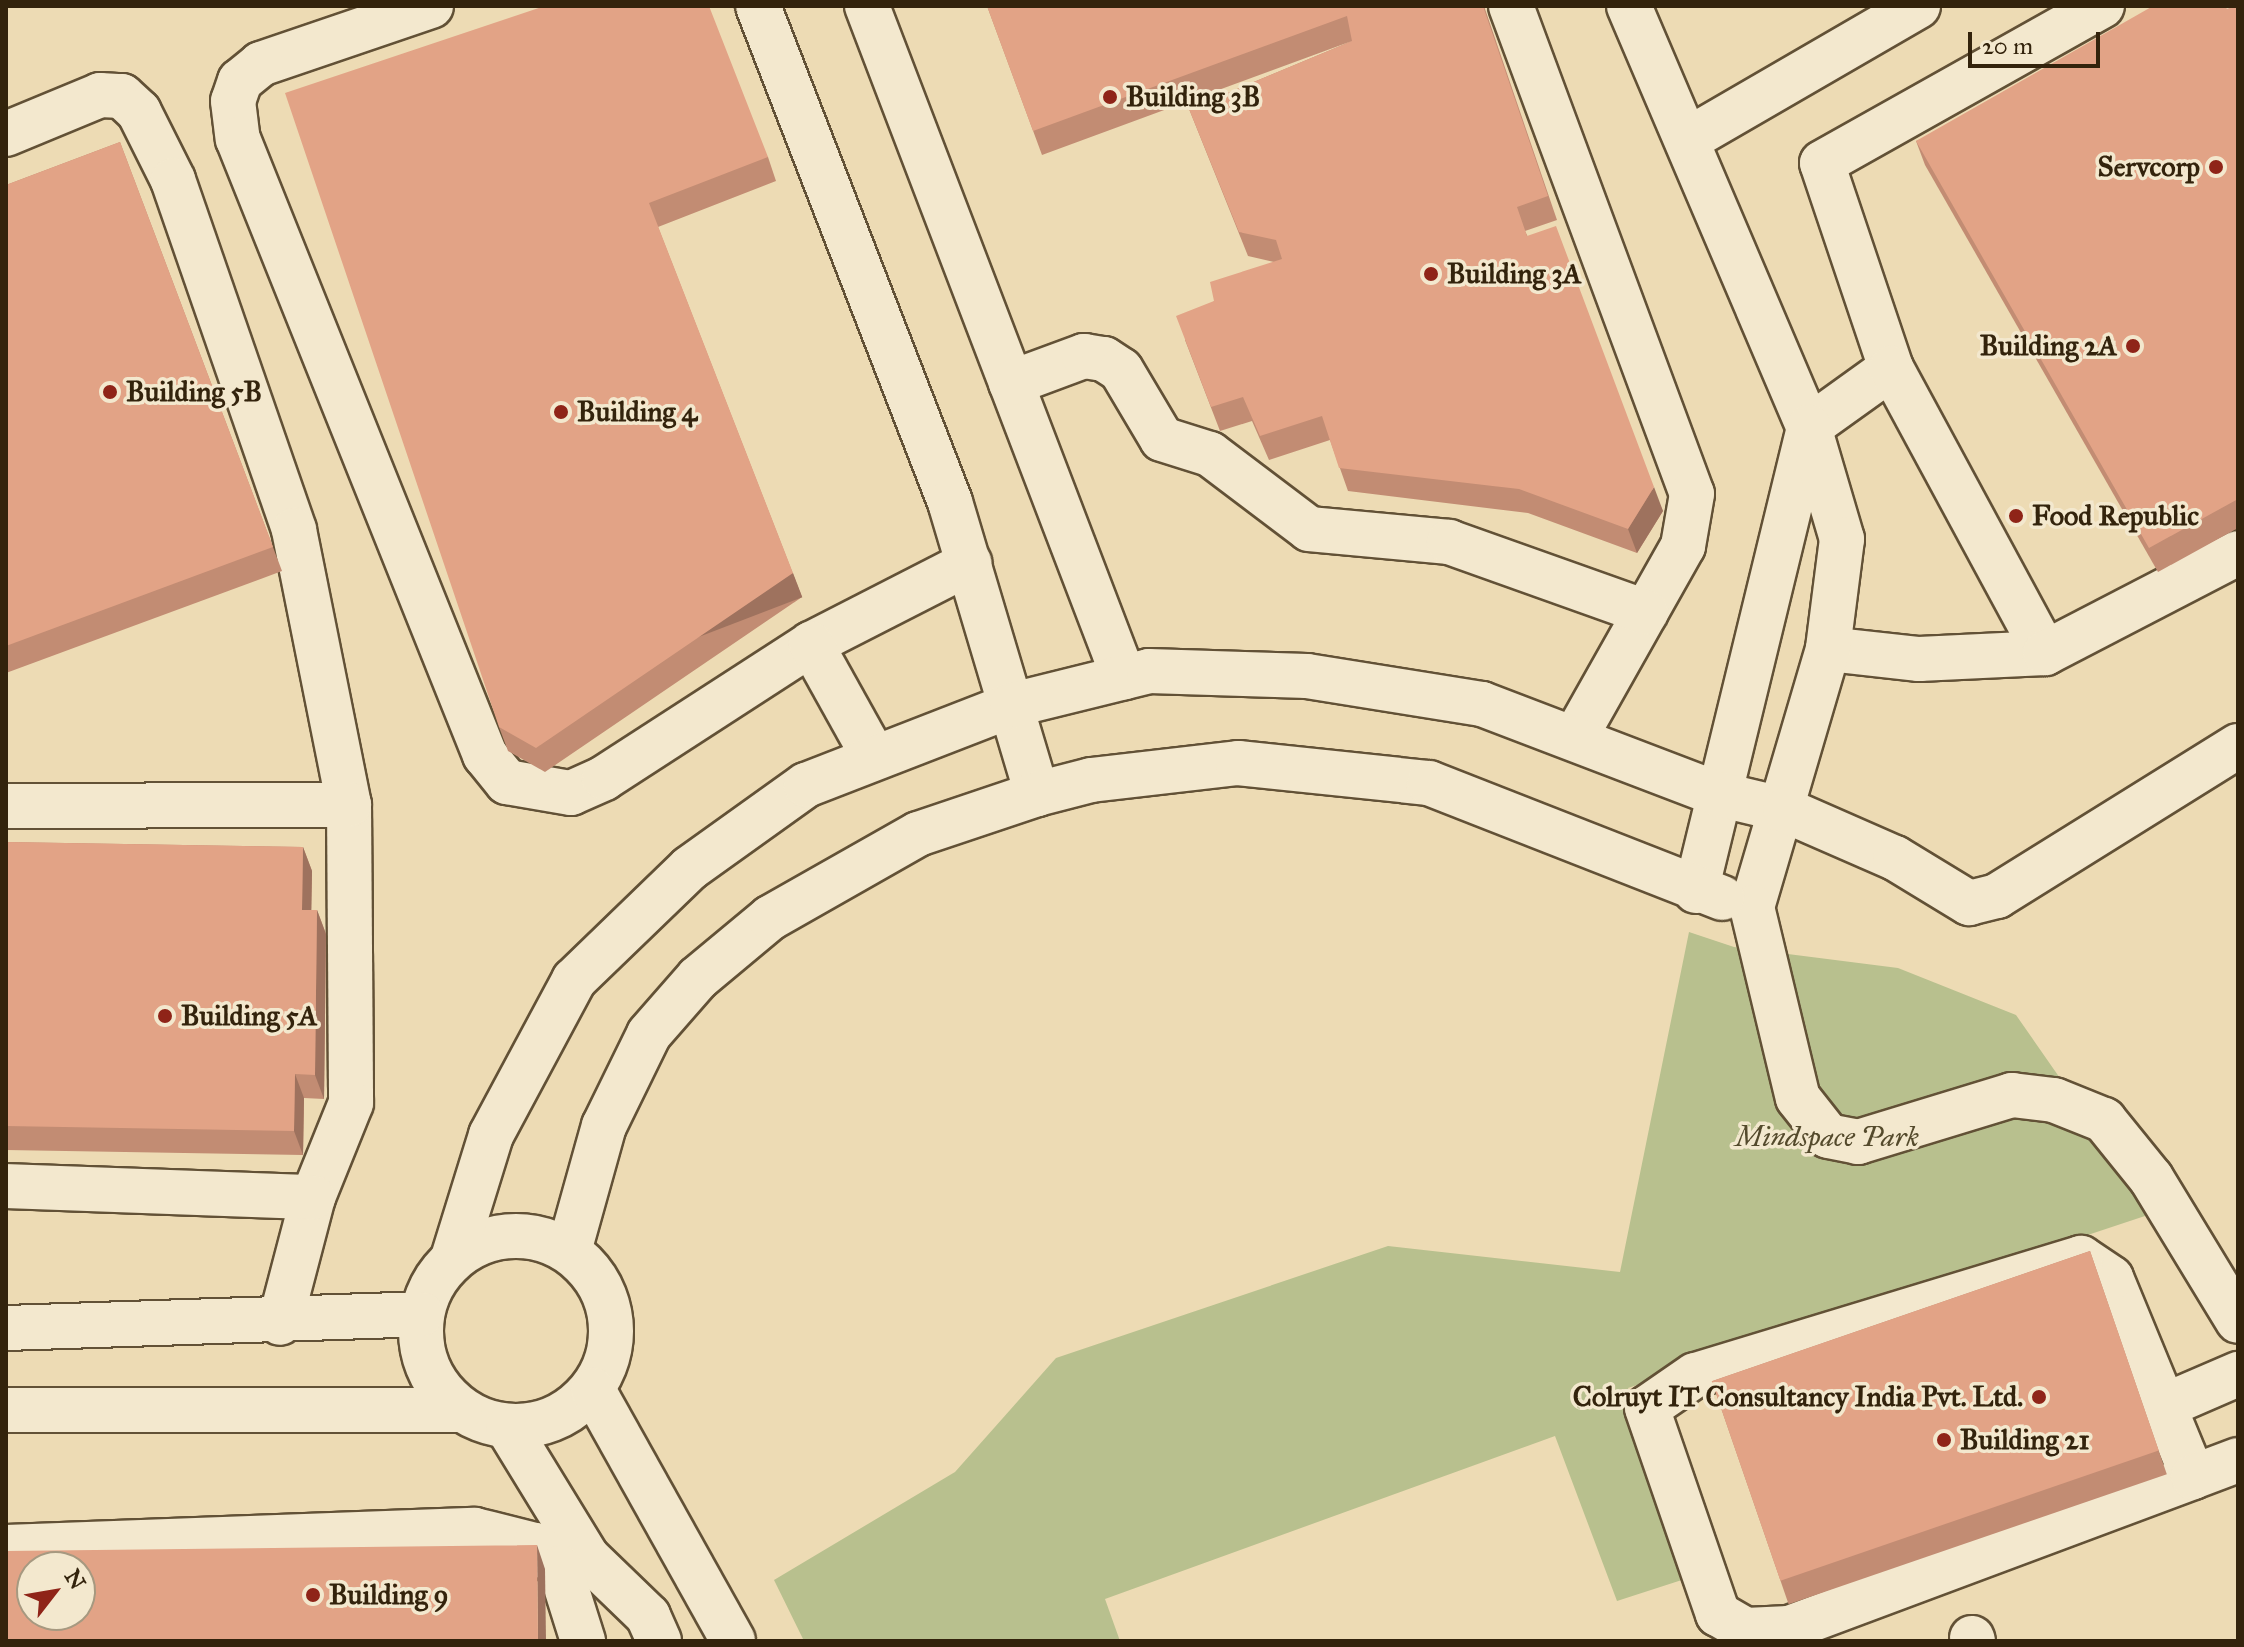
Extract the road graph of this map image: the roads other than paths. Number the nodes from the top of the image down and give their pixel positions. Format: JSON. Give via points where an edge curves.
{"nodes":[{"id":1,"x":431,"y":6,"type":"edge"},
{"id":2,"x":758,"y":6,"type":"edge"},
{"id":3,"x":867,"y":6,"type":"edge"},
{"id":4,"x":1511,"y":6,"type":"edge"},
{"id":5,"x":1629,"y":6,"type":"edge"},
{"id":6,"x":1918,"y":6,"type":"edge"},
{"id":7,"x":2102,"y":6,"type":"edge"},
{"id":8,"x":6,"y":134,"type":"edge"},
{"id":9,"x":1687,"y":140,"type":"junction"},
{"id":10,"x":1891,"y":368,"type":"junction"},
{"id":11,"x":1011,"y":383,"type":"junction"},
{"id":12,"x":1809,"y":427,"type":"junction"},
{"id":13,"x":2238,"y":553,"type":"edge"},
{"id":14,"x":969,"y":563,"type":"junction"},
{"id":15,"x":1646,"y":612,"type":"junction"},
{"id":16,"x":811,"y":644,"type":"junction"},
{"id":17,"x":1828,"y":649,"type":"junction"},
{"id":18,"x":2045,"y":653,"type":"junction"},
{"id":19,"x":1124,"y":678,"type":"junction"},
{"id":20,"x":1012,"y":705,"type":"junction"},
{"id":21,"x":1575,"y":738,"type":"junction"},
{"id":22,"x":2238,"y":746,"type":"edge"},
{"id":23,"x":874,"y":757,"type":"junction"},
{"id":24,"x":1037,"y":794,"type":"junction"},
{"id":25,"x":1718,"y":794,"type":"junction"},
{"id":26,"x":349,"y":805,"type":"junction"},
{"id":27,"x":6,"y":806,"type":"edge"},
{"id":28,"x":1785,"y":810,"type":"junction"},
{"id":29,"x":1696,"y":891,"type":"junction"},
{"id":30,"x":1752,"y":907,"type":"junction"},
{"id":31,"x":6,"y":1186,"type":"edge"},
{"id":32,"x":313,"y":1197,"type":"junction"},
{"id":33,"x":569,"y":1251,"type":"junction"},
{"id":34,"x":453,"y":1258,"type":"junction"},
{"id":35,"x":421,"y":1314,"type":"junction"},
{"id":36,"x":2238,"y":1321,"type":"edge"},
{"id":37,"x":280,"y":1323,"type":"junction"},
{"id":38,"x":6,"y":1328,"type":"edge"},
{"id":39,"x":2238,"y":1374,"type":"edge"},
{"id":40,"x":593,"y":1390,"type":"junction"},
{"id":41,"x":2164,"y":1406,"type":"junction"},
{"id":42,"x":6,"y":1410,"type":"edge"},
{"id":43,"x":460,"y":1410,"type":"junction"},
{"id":44,"x":508,"y":1428,"type":"junction"},
{"id":45,"x":2238,"y":1460,"type":"edge"},
{"id":46,"x":2193,"y":1477,"type":"junction"},
{"id":47,"x":6,"y":1547,"type":"edge"},
{"id":48,"x":654,"y":1629,"type":"edge"},
{"id":49,"x":583,"y":1641,"type":"edge"},
{"id":50,"x":606,"y":1641,"type":"edge"},
{"id":51,"x":733,"y":1641,"type":"edge"}],
"edges":[{"from":1,"to":16,"type":"street","via":[[261,64],[240,81],[233,101],[238,139],[485,755],[507,782],[571,793]]},
{"from":2,"to":14,"type":"street"},
{"from":3,"to":11,"type":"street"},
{"from":4,"to":15,"type":"street","via":[[1692,494],[1683,546]]},
{"from":5,"to":9,"type":"street"},
{"from":6,"to":9,"type":"street"},
{"from":7,"to":10,"type":"street","via":[[1822,163]]},
{"from":8,"to":26,"type":"street","via":[[100,95],[122,96],[139,112],[173,180],[294,530]]},
{"from":9,"to":12,"type":"street"},
{"from":10,"to":12,"type":"street"},
{"from":10,"to":18,"type":"street"},
{"from":11,"to":15,"type":"street","via":[[1084,356],[1104,359],[1121,370],[1162,439],[1210,454],[1309,529],[1449,542]]},
{"from":11,"to":19,"type":"street"},
{"from":12,"to":17,"type":"street","via":[[1842,539]]},
{"from":12,"to":25,"type":"street"},
{"from":13,"to":18,"type":"street"},
{"from":14,"to":16,"type":"street"},
{"from":14,"to":20,"type":"street"},
{"from":15,"to":21,"type":"street"},
{"from":16,"to":23,"type":"street"},
{"from":17,"to":18,"type":"street","via":[[1919,659]]},
{"from":17,"to":28,"type":"street"},
{"from":19,"to":20,"type":"street"},
{"from":19,"to":21,"type":"street","via":[[1149,671],[1307,676],[1482,704]]},
{"from":20,"to":23,"type":"street"},
{"from":20,"to":24,"type":"street"},
{"from":21,"to":25,"type":"street"},
{"from":22,"to":28,"type":"street","via":[[1997,896],[1969,903],[1895,858]]},
{"from":23,"to":34,"type":"street","via":[[806,785],[690,868],[574,980],[491,1135]]},
{"from":24,"to":29,"type":"street","via":[[1091,780],[1238,763],[1429,783]]},
{"from":24,"to":33,"type":"street","via":[[918,834],[770,918],[698,978],[649,1034],[604,1126]]},
{"from":25,"to":28,"type":"street"},
{"from":25,"to":29,"type":"street"},
{"from":26,"to":27,"type":"street"},
{"from":26,"to":32,"type":"street","via":[[351,1103]]},
{"from":28,"to":30,"type":"street"},
{"from":29,"to":30,"type":"street"},
{"from":30,"to":36,"type":"street","via":[[1798,1098],[1828,1136],[1858,1142],[2012,1095],[2054,1100],[2104,1120],[2151,1178]]},
{"from":31,"to":32,"type":"street"},
{"from":32,"to":37,"type":"street"},
{"from":33,"to":34,"type":"street","via":[[531,1236],[503,1237]]},
{"from":33,"to":40,"type":"street","via":[[596,1279],[611,1316],[610,1355]]},
{"from":34,"to":35,"type":"street","via":[[432,1282]]},
{"from":35,"to":37,"type":"street"},
{"from":35,"to":43,"type":"street","via":[[426,1367]]},
{"from":37,"to":38,"type":"street"},
{"from":39,"to":41,"type":"street"},
{"from":40,"to":44,"type":"street","via":[[556,1420]]},
{"from":40,"to":51,"type":"street"},
{"from":41,"to":46,"type":"street"},
{"from":41,"to":46,"type":"street","via":[[2111,1278],[2098,1265],[2066,1258],[1695,1375],[1647,1408],[1718,1614],[1746,1630],[1789,1628]]},
{"from":42,"to":43,"type":"street"},
{"from":43,"to":44,"type":"street"},
{"from":44,"to":48,"type":"street","via":[[587,1557]]},
{"from":45,"to":46,"type":"street"},
{"from":47,"to":49,"type":"street","via":[[475,1530],[535,1545],[560,1568]]},
{"from":48,"to":50,"type":"street"}]}
